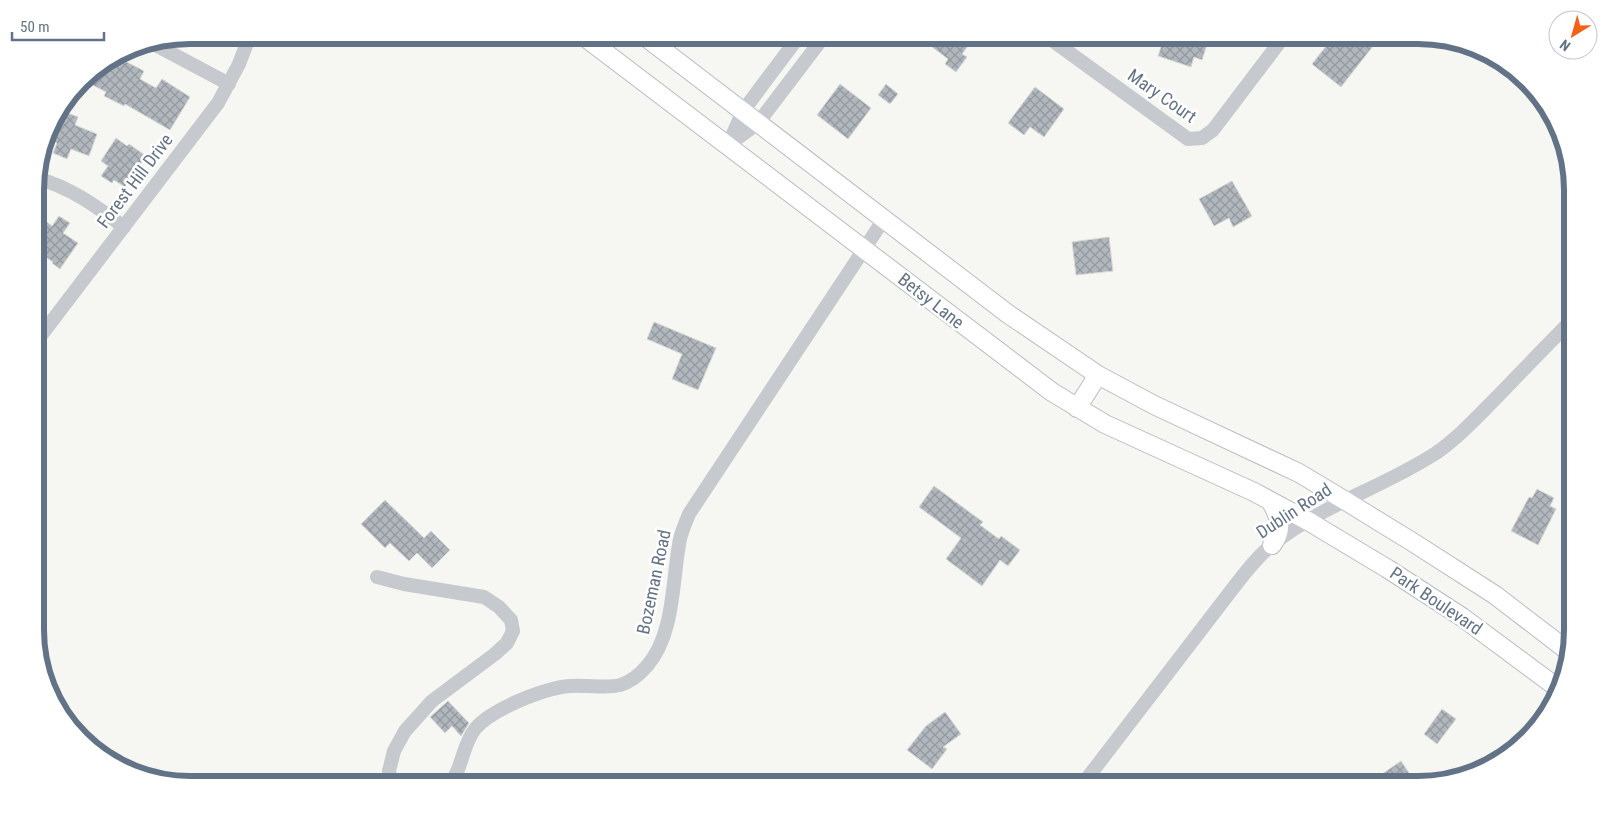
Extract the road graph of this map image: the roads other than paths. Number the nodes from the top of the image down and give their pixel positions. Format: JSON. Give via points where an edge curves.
{"nodes":[{"id":1,"x":247,"y":44,"type":"edge"},
{"id":2,"x":594,"y":44,"type":"edge"},
{"id":3,"x":655,"y":44,"type":"edge"},
{"id":4,"x":793,"y":44,"type":"edge"},
{"id":5,"x":818,"y":44,"type":"edge"},
{"id":6,"x":1057,"y":44,"type":"edge"},
{"id":7,"x":1277,"y":44,"type":"edge"},
{"id":8,"x":160,"y":47,"type":"edge"},
{"id":9,"x":786,"y":53,"type":"junction"},
{"id":10,"x":802,"y":65,"type":"junction"},
{"id":11,"x":229,"y":84,"type":"junction"},
{"id":12,"x":743,"y":111,"type":"junction"},
{"id":13,"x":758,"y":122,"type":"junction"},
{"id":14,"x":728,"y":145,"type":"junction"},
{"id":15,"x":44,"y":180,"type":"edge"},
{"id":16,"x":884,"y":219,"type":"junction"},
{"id":17,"x":124,"y":227,"type":"junction"},
{"id":18,"x":864,"y":249,"type":"junction"},
{"id":19,"x":1564,"y":328,"type":"edge"},
{"id":20,"x":44,"y":332,"type":"edge"},
{"id":21,"x":1098,"y":376,"type":"junction"},
{"id":22,"x":1077,"y":408,"type":"junction"},
{"id":23,"x":1344,"y":500,"type":"junction"},
{"id":24,"x":1270,"y":501,"type":"junction"},
{"id":25,"x":1308,"y":521,"type":"junction"},
{"id":26,"x":1272,"y":545,"type":"junction"},
{"id":27,"x":377,"y":577,"type":"dead end"},
{"id":28,"x":1563,"y":647,"type":"edge"},
{"id":29,"x":1553,"y":685,"type":"edge"},
{"id":30,"x":390,"y":776,"type":"edge"},
{"id":31,"x":454,"y":776,"type":"edge"},
{"id":32,"x":1089,"y":776,"type":"edge"}],
"edges":[{"from":1,"to":11,"type":"street","name":"Forest Hill Drive"},
{"from":2,"to":14,"type":"main road","name":"Betsy Lane"},
{"from":3,"to":12,"type":"main road","name":"Betsy Lane"},
{"from":4,"to":9,"type":"street"},
{"from":5,"to":10,"type":"street"},
{"from":6,"to":7,"type":"street","name":"Mary Court","via":[[1188,139],[1202,138],[1213,130]]},
{"from":8,"to":11,"type":"street"},
{"from":9,"to":10,"type":"street"},
{"from":9,"to":12,"type":"street"},
{"from":10,"to":13,"type":"street"},
{"from":11,"to":17,"type":"street","name":"Forest Hill Drive"},
{"from":12,"to":13,"type":"main road","name":"Betsy Lane"},
{"from":12,"to":14,"type":"street"},
{"from":13,"to":14,"type":"street"},
{"from":13,"to":16,"type":"main road","name":"Betsy Lane"},
{"from":14,"to":18,"type":"main road","name":"Betsy Lane"},
{"from":15,"to":17,"type":"street","via":[[83,197]]},
{"from":16,"to":18,"type":"street","name":"Bozeman Road"},
{"from":16,"to":21,"type":"main road","name":"Betsy Lane","via":[[1008,314]]},
{"from":17,"to":20,"type":"street","name":"Forest Hill Drive"},
{"from":18,"to":22,"type":"main road","name":"Betsy Lane","via":[[979,338]]},
{"from":18,"to":31,"type":"street","name":"Bozeman Road","via":[[689,514],[681,538],[661,644],[647,666],[631,681],[610,688],[569,686],[545,691],[510,705],[475,730]]},
{"from":19,"to":23,"type":"street","name":"Dublin Road","via":[[1450,443],[1411,468]]},
{"from":21,"to":22,"type":"main road"},
{"from":21,"to":23,"type":"main road","name":"Betsy Lane","via":[[1299,474]]},
{"from":22,"to":24,"type":"main road","name":"Betsy Lane"},
{"from":23,"to":25,"type":"street","name":"Dublin Road"},
{"from":23,"to":28,"type":"main road","name":"Park Boulevard","via":[[1495,596]]},
{"from":24,"to":25,"type":"main road","name":"Betsy Lane"},
{"from":24,"to":26,"type":"main road","via":[[1280,522]]},
{"from":25,"to":26,"type":"street","name":"Dublin Road"},
{"from":25,"to":29,"type":"main road","name":"Park Boulevard","via":[[1462,617]]},
{"from":26,"to":32,"type":"street","name":"Dublin Road","via":[[1242,577]]},
{"from":27,"to":30,"type":"street","via":[[484,597],[511,620],[513,631],[507,643],[432,701],[405,732],[394,751]]}]}
